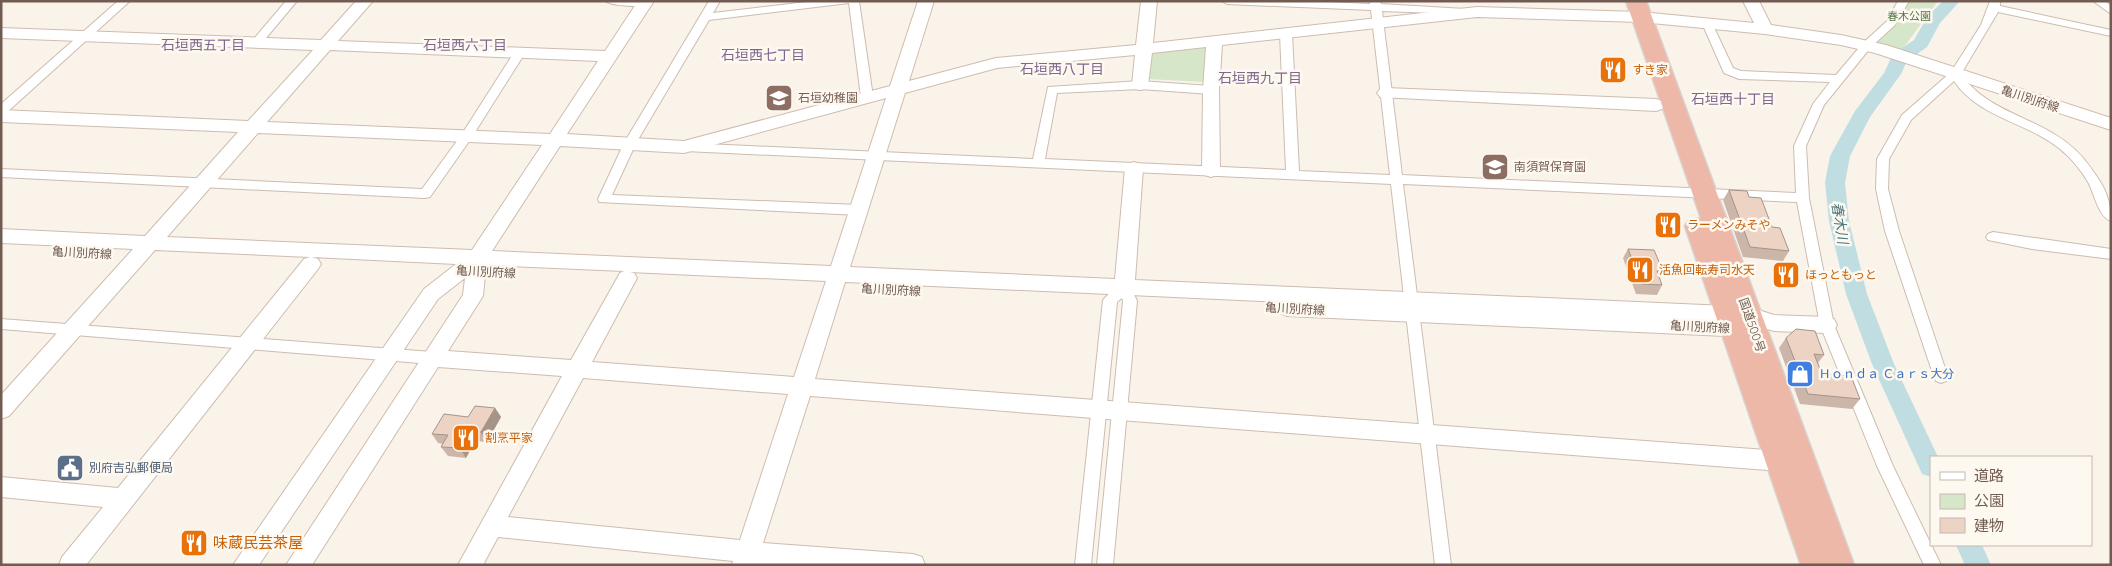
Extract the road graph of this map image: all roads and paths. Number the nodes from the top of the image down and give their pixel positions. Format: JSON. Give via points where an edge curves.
{"nodes":[{"id":1,"x":125,"y":1,"type":"edge"},
{"id":2,"x":292,"y":1,"type":"edge"},
{"id":3,"x":365,"y":1,"type":"edge"},
{"id":4,"x":610,"y":1,"type":"edge"},
{"id":5,"x":714,"y":1,"type":"edge"},
{"id":6,"x":846,"y":1,"type":"edge"},
{"id":7,"x":854,"y":1,"type":"edge"},
{"id":8,"x":926,"y":1,"type":"edge"},
{"id":9,"x":1150,"y":1,"type":"edge"},
{"id":10,"x":1227,"y":1,"type":"edge"},
{"id":11,"x":1751,"y":1,"type":"edge"},
{"id":12,"x":1904,"y":1,"type":"edge"},
{"id":13,"x":2098,"y":1,"type":"edge"},
{"id":14,"x":645,"y":2,"type":"edge"},
{"id":15,"x":1284,"y":2,"type":"edge"},
{"id":16,"x":1995,"y":5,"type":"edge"},
{"id":17,"x":1631,"y":9,"type":"edge"},
{"id":18,"x":1376,"y":11,"type":"edge"},
{"id":19,"x":2111,"y":11,"type":"edge"},
{"id":20,"x":705,"y":17,"type":"junction"},
{"id":21,"x":1707,"y":23,"type":"junction"},
{"id":22,"x":1765,"y":29,"type":"junction"},
{"id":23,"x":1,"y":33,"type":"edge"},
{"id":24,"x":2111,"y":33,"type":"edge"},
{"id":25,"x":1286,"y":34,"type":"junction"},
{"id":26,"x":86,"y":36,"type":"junction"},
{"id":27,"x":258,"y":42,"type":"junction"},
{"id":28,"x":1214,"y":42,"type":"junction"},
{"id":29,"x":326,"y":45,"type":"junction"},
{"id":30,"x":1874,"y":47,"type":"junction"},
{"id":31,"x":1144,"y":50,"type":"junction"},
{"id":32,"x":519,"y":53,"type":"junction"},
{"id":33,"x":610,"y":56,"type":"junction"},
{"id":34,"x":1952,"y":73,"type":"junction"},
{"id":35,"x":1840,"y":79,"type":"junction"},
{"id":36,"x":1140,"y":85,"type":"junction"},
{"id":37,"x":898,"y":89,"type":"junction"},
{"id":38,"x":1211,"y":90,"type":"junction"},
{"id":39,"x":1386,"y":93,"type":"junction"},
{"id":40,"x":867,"y":97,"type":"junction"},
{"id":41,"x":1656,"y":105,"type":"junction"},
{"id":42,"x":1,"y":111,"type":"edge"},
{"id":43,"x":1,"y":116,"type":"edge"},
{"id":44,"x":2111,"y":124,"type":"edge"},
{"id":45,"x":253,"y":127,"type":"junction"},
{"id":46,"x":466,"y":137,"type":"junction"},
{"id":47,"x":554,"y":140,"type":"junction"},
{"id":48,"x":630,"y":143,"type":"junction"},
{"id":49,"x":684,"y":147,"type":"junction"},
{"id":50,"x":877,"y":156,"type":"junction"},
{"id":51,"x":1038,"y":163,"type":"junction"},
{"id":52,"x":1134,"y":168,"type":"junction"},
{"id":53,"x":1210,"y":171,"type":"junction"},
{"id":54,"x":1,"y":173,"type":"edge"},
{"id":55,"x":1292,"y":175,"type":"junction"},
{"id":56,"x":1397,"y":180,"type":"junction"},
{"id":57,"x":204,"y":183,"type":"junction"},
{"id":58,"x":2111,"y":185,"type":"edge"},
{"id":59,"x":2096,"y":186,"type":"junction"},
{"id":60,"x":1695,"y":193,"type":"junction"},
{"id":61,"x":1803,"y":198,"type":"junction"},
{"id":62,"x":859,"y":210,"type":"junction"},
{"id":63,"x":2111,"y":216,"type":"edge"},
{"id":64,"x":1,"y":236,"type":"edge"},
{"id":65,"x":1993,"y":237,"type":"dead end"},
{"id":66,"x":1,"y":249,"type":"edge"},
{"id":67,"x":144,"y":249,"type":"junction"},
{"id":68,"x":2111,"y":254,"type":"edge"},
{"id":69,"x":311,"y":264,"type":"junction"},
{"id":70,"x":471,"y":267,"type":"junction"},
{"id":71,"x":627,"y":278,"type":"junction"},
{"id":72,"x":836,"y":281,"type":"junction"},
{"id":73,"x":1122,"y":296,"type":"junction"},
{"id":74,"x":1412,"y":307,"type":"junction"},
{"id":75,"x":1748,"y":322,"type":"junction"},
{"id":76,"x":1,"y":324,"type":"edge"},
{"id":77,"x":1828,"y":325,"type":"junction"},
{"id":78,"x":73,"y":329,"type":"junction"},
{"id":79,"x":247,"y":344,"type":"junction"},
{"id":80,"x":389,"y":354,"type":"junction"},
{"id":81,"x":432,"y":358,"type":"junction"},
{"id":82,"x":577,"y":369,"type":"junction"},
{"id":83,"x":1941,"y":377,"type":"dead end"},
{"id":84,"x":802,"y":386,"type":"junction"},
{"id":85,"x":1,"y":410,"type":"edge"},
{"id":86,"x":1110,"y":410,"type":"junction"},
{"id":87,"x":1427,"y":434,"type":"junction"},
{"id":88,"x":1791,"y":462,"type":"junction"},
{"id":89,"x":1,"y":487,"type":"edge"},
{"id":90,"x":124,"y":499,"type":"junction"},
{"id":91,"x":491,"y":526,"type":"junction"},
{"id":92,"x":746,"y":558,"type":"edge"},
{"id":93,"x":71,"y":565,"type":"edge"},
{"id":94,"x":245,"y":565,"type":"edge"},
{"id":95,"x":298,"y":565,"type":"edge"},
{"id":96,"x":470,"y":565,"type":"edge"},
{"id":97,"x":913,"y":565,"type":"edge"},
{"id":98,"x":1083,"y":565,"type":"edge"},
{"id":99,"x":1105,"y":565,"type":"edge"},
{"id":100,"x":1443,"y":565,"type":"edge"},
{"id":101,"x":1817,"y":565,"type":"edge"},
{"id":102,"x":1838,"y":565,"type":"edge"},
{"id":103,"x":1933,"y":565,"type":"edge"}],
"edges":[{"from":1,"to":26,"type":"street"},
{"from":2,"to":27,"type":"street"},
{"from":3,"to":29,"type":"street"},
{"from":4,"to":14,"type":"street"},
{"from":5,"to":20,"type":"street"},
{"from":6,"to":20,"type":"street"},
{"from":7,"to":40,"type":"street"},
{"from":8,"to":37,"type":"street"},
{"from":9,"to":31,"type":"street"},
{"from":10,"to":15,"type":"street"},
{"from":11,"to":22,"type":"street"},
{"from":12,"to":30,"type":"street"},
{"from":13,"to":19,"type":"street"},
{"from":14,"to":33,"type":"street"},
{"from":15,"to":18,"type":"street"},
{"from":16,"to":24,"type":"street"},
{"from":16,"to":34,"type":"street"},
{"from":17,"to":18,"type":"street","name":"亀川別府線"},
{"from":17,"to":21,"type":"street","name":"亀川別府線"},
{"from":17,"to":41,"type":"highway","name":"国道500号"},
{"from":17,"to":60,"type":"highway","name":"国道500号"},
{"from":18,"to":25,"type":"street","name":"亀川別府線"},
{"from":18,"to":39,"type":"street"},
{"from":20,"to":48,"type":"street"},
{"from":21,"to":22,"type":"street","name":"亀川別府線"},
{"from":21,"to":35,"type":"street","via":[[1728,70],[1739,75]]},
{"from":22,"to":30,"type":"street","name":"亀川別府線"},
{"from":23,"to":26,"type":"street"},
{"from":25,"to":28,"type":"street","name":"亀川別府線"},
{"from":25,"to":55,"type":"street"},
{"from":26,"to":27,"type":"street"},
{"from":26,"to":42,"type":"street"},
{"from":27,"to":29,"type":"street"},
{"from":28,"to":31,"type":"street","name":"亀川別府線"},
{"from":28,"to":38,"type":"street"},
{"from":29,"to":32,"type":"street"},
{"from":29,"to":45,"type":"street"},
{"from":30,"to":34,"type":"street","name":"亀川別府線"},
{"from":30,"to":35,"type":"street"},
{"from":31,"to":36,"type":"street"},
{"from":31,"to":37,"type":"street","name":"亀川別府線","via":[[996,63]]},
{"from":32,"to":33,"type":"street"},
{"from":32,"to":46,"type":"street"},
{"from":33,"to":47,"type":"street"},
{"from":34,"to":44,"type":"street","name":"亀川別府線"},
{"from":34,"to":59,"type":"street","via":[[1962,87],[1983,104],[2064,146]]},
{"from":34,"to":83,"type":"street","via":[[1906,118],[1883,159],[1882,169],[1882,189],[1892,231]]},
{"from":35,"to":61,"type":"street","via":[[1819,104],[1800,146]]},
{"from":36,"to":38,"type":"street"},
{"from":36,"to":51,"type":"street","via":[[1052,90]]},
{"from":37,"to":40,"type":"street","name":"亀川別府線"},
{"from":37,"to":50,"type":"street"},
{"from":38,"to":53,"type":"street"},
{"from":39,"to":41,"type":"street"},
{"from":39,"to":56,"type":"street"},
{"from":40,"to":49,"type":"street","name":"亀川別府線"},
{"from":41,"to":60,"type":"highway","name":"国道500号"},
{"from":43,"to":45,"type":"street","name":"亀川別府線"},
{"from":45,"to":46,"type":"street","name":"亀川別府線"},
{"from":45,"to":57,"type":"street"},
{"from":46,"to":47,"type":"street","name":"亀川別府線"},
{"from":46,"to":57,"type":"street","via":[[424,194]]},
{"from":47,"to":48,"type":"street","name":"亀川別府線"},
{"from":47,"to":70,"type":"street"},
{"from":48,"to":49,"type":"street","name":"亀川別府線"},
{"from":48,"to":62,"type":"street","via":[[604,199]]},
{"from":49,"to":50,"type":"street"},
{"from":50,"to":51,"type":"street"},
{"from":50,"to":62,"type":"street"},
{"from":51,"to":52,"type":"street"},
{"from":52,"to":53,"type":"street"},
{"from":52,"to":73,"type":"street"},
{"from":53,"to":55,"type":"street"},
{"from":54,"to":57,"type":"street"},
{"from":55,"to":56,"type":"street"},
{"from":56,"to":60,"type":"street"},
{"from":56,"to":74,"type":"street"},
{"from":57,"to":67,"type":"street"},
{"from":58,"to":59,"type":"street"},
{"from":59,"to":63,"type":"street"},
{"from":60,"to":61,"type":"street"},
{"from":60,"to":75,"type":"highway","name":"国道500号"},
{"from":61,"to":77,"type":"street"},
{"from":62,"to":72,"type":"street"},
{"from":64,"to":67,"type":"street","name":"亀川別府線"},
{"from":65,"to":68,"type":"street"},
{"from":66,"to":67,"type":"street","name":"亀川別府線"},
{"from":67,"to":69,"type":"street","name":"亀川別府線"},
{"from":67,"to":70,"type":"street","name":"亀川別府線"},
{"from":67,"to":78,"type":"street"},
{"from":69,"to":70,"type":"street","name":"亀川別府線"},
{"from":69,"to":79,"type":"street"},
{"from":70,"to":71,"type":"street","name":"亀川別府線"},
{"from":70,"to":72,"type":"street","name":"亀川別府線"},
{"from":70,"to":80,"type":"street","via":[[430,294]]},
{"from":70,"to":81,"type":"street","via":[[472,296]]},
{"from":71,"to":72,"type":"street","name":"亀川別府線"},
{"from":71,"to":82,"type":"street"},
{"from":72,"to":73,"type":"street","name":"亀川別府線"},
{"from":72,"to":84,"type":"street"},
{"from":73,"to":74,"type":"street","name":"亀川別府線"},
{"from":73,"to":86,"type":"street"},
{"from":74,"to":75,"type":"street","name":"亀川別府線"},
{"from":74,"to":87,"type":"street"},
{"from":75,"to":77,"type":"street","name":"亀川別府線"},
{"from":75,"to":88,"type":"highway","name":"国道500号"},
{"from":76,"to":78,"type":"street"},
{"from":77,"to":103,"type":"street","via":[[1884,466]]},
{"from":78,"to":79,"type":"street"},
{"from":78,"to":85,"type":"street"},
{"from":79,"to":80,"type":"street"},
{"from":79,"to":90,"type":"street"},
{"from":80,"to":81,"type":"street"},
{"from":80,"to":94,"type":"street"},
{"from":81,"to":82,"type":"street"},
{"from":81,"to":95,"type":"street"},
{"from":82,"to":84,"type":"street"},
{"from":82,"to":91,"type":"street"},
{"from":84,"to":86,"type":"street"},
{"from":84,"to":92,"type":"street"},
{"from":86,"to":87,"type":"street"},
{"from":86,"to":98,"type":"street"},
{"from":86,"to":99,"type":"street"},
{"from":87,"to":88,"type":"street"},
{"from":87,"to":100,"type":"street"},
{"from":88,"to":101,"type":"highway","name":"国道500号"},
{"from":88,"to":102,"type":"highway","name":"国道500号"},
{"from":89,"to":90,"type":"street"},
{"from":90,"to":93,"type":"street"},
{"from":91,"to":92,"type":"street"},
{"from":91,"to":96,"type":"street"},
{"from":92,"to":97,"type":"street"}]}
